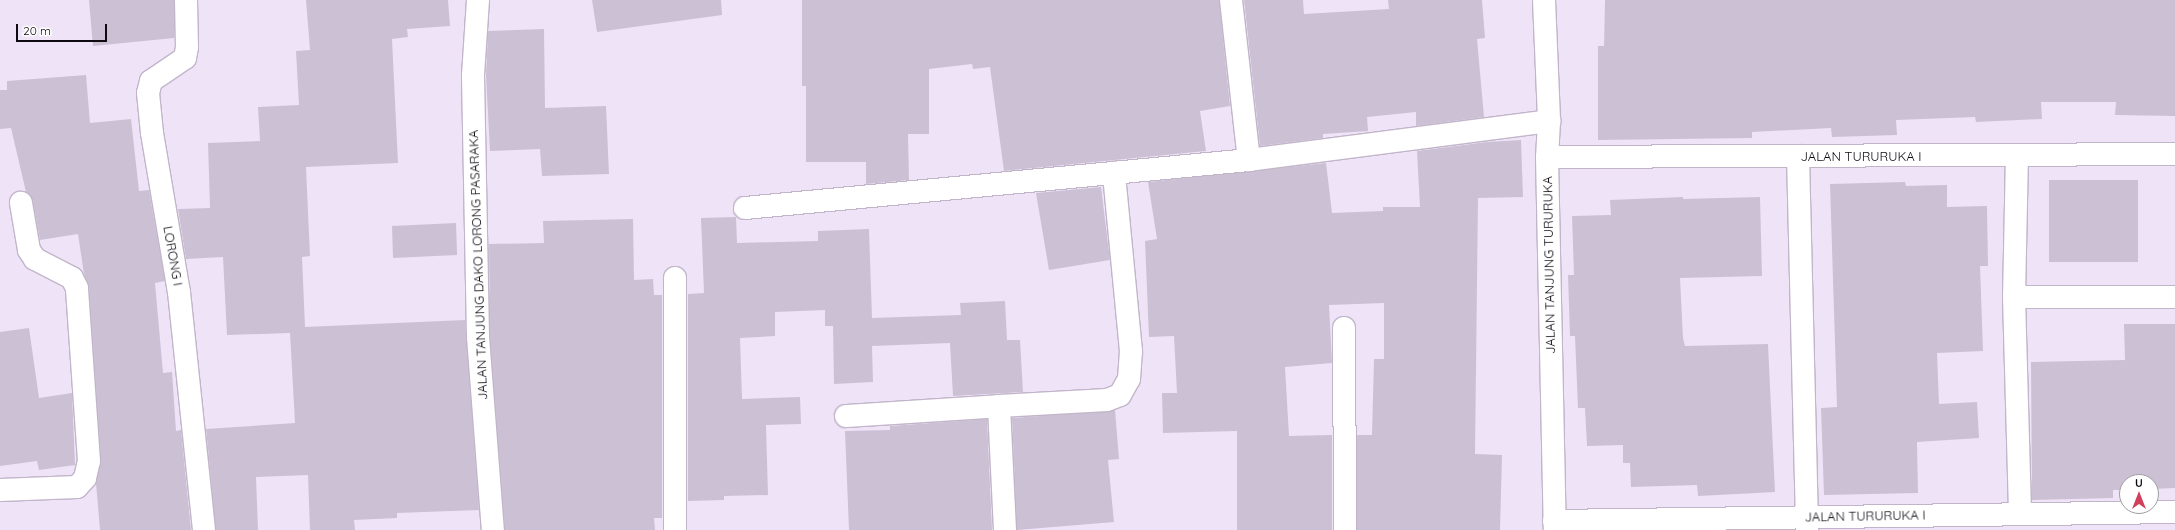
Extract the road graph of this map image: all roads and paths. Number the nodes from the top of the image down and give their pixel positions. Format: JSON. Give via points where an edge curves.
{"nodes":[{"id":1,"x":186,"y":0,"type":"edge"},
{"id":2,"x":478,"y":0,"type":"edge"},
{"id":3,"x":1231,"y":0,"type":"edge"},
{"id":4,"x":1544,"y":0,"type":"edge"},
{"id":5,"x":1549,"y":121,"type":"junction"},
{"id":6,"x":2175,"y":154,"type":"edge"},
{"id":7,"x":2017,"y":155,"type":"junction"},
{"id":8,"x":1798,"y":156,"type":"junction"},
{"id":9,"x":1547,"y":157,"type":"junction"},
{"id":10,"x":1249,"y":160,"type":"junction"},
{"id":11,"x":1114,"y":173,"type":"junction"},
{"id":12,"x":21,"y":203,"type":"dead end"},
{"id":13,"x":745,"y":208,"type":"dead end"},
{"id":14,"x":675,"y":278,"type":"dead end"},
{"id":15,"x":2014,"y":297,"type":"junction"},
{"id":16,"x":2175,"y":297,"type":"edge"},
{"id":17,"x":1344,"y":328,"type":"dead end"},
{"id":18,"x":999,"y":406,"type":"junction"},
{"id":19,"x":846,"y":416,"type":"dead end"},
{"id":20,"x":0,"y":490,"type":"edge"},
{"id":21,"x":2175,"y":512,"type":"edge"},
{"id":22,"x":2020,"y":513,"type":"junction"},
{"id":23,"x":1806,"y":523,"type":"edge"},
{"id":24,"x":1555,"y":526,"type":"edge"},
{"id":25,"x":204,"y":530,"type":"edge"},
{"id":26,"x":493,"y":530,"type":"edge"},
{"id":27,"x":675,"y":530,"type":"edge"},
{"id":28,"x":1005,"y":530,"type":"edge"},
{"id":29,"x":1345,"y":530,"type":"edge"}],
"edges":[{"from":1,"to":25,"type":"street","name":"LORONG I","via":[[185,58],[152,81],[148,94],[152,133],[179,292]]},
{"from":2,"to":26,"type":"street","name":"JALAN TANJUNG DAKO LORONG PASARAKA","via":[[473,76],[478,338]]},
{"from":3,"to":10,"type":"street"},
{"from":4,"to":5,"type":"street","name":"JALAN TANJUNG TURURUKA"},
{"from":5,"to":9,"type":"street","name":"JALAN TANJUNG TURURUKA"},
{"from":5,"to":10,"type":"street"},
{"from":6,"to":7,"type":"street","name":"JALAN TURURUKA I"},
{"from":7,"to":8,"type":"street","name":"JALAN TURURUKA I"},
{"from":7,"to":15,"type":"street"},
{"from":8,"to":9,"type":"street","name":"JALAN TURURUKA I"},
{"from":8,"to":23,"type":"street"},
{"from":9,"to":24,"type":"street","name":"JALAN TANJUNG TURURUKA"},
{"from":10,"to":11,"type":"street"},
{"from":11,"to":13,"type":"street"},
{"from":11,"to":18,"type":"street","via":[[1131,351],[1131,371],[1126,388],[1120,395],[1107,400]]},
{"from":12,"to":20,"type":"street","via":[[29,250],[35,259],[72,278],[77,288],[89,461],[85,478],[77,487]]},
{"from":14,"to":27,"type":"street"},
{"from":15,"to":16,"type":"street"},
{"from":15,"to":22,"type":"street"},
{"from":17,"to":29,"type":"street"},
{"from":18,"to":19,"type":"street"},
{"from":18,"to":28,"type":"street"},
{"from":21,"to":22,"type":"street","name":"JALAN TURURUKA I"},
{"from":22,"to":23,"type":"street","name":"JALAN TURURUKA I"},
{"from":23,"to":24,"type":"street","name":"JALAN TURURUKA I"}]}
